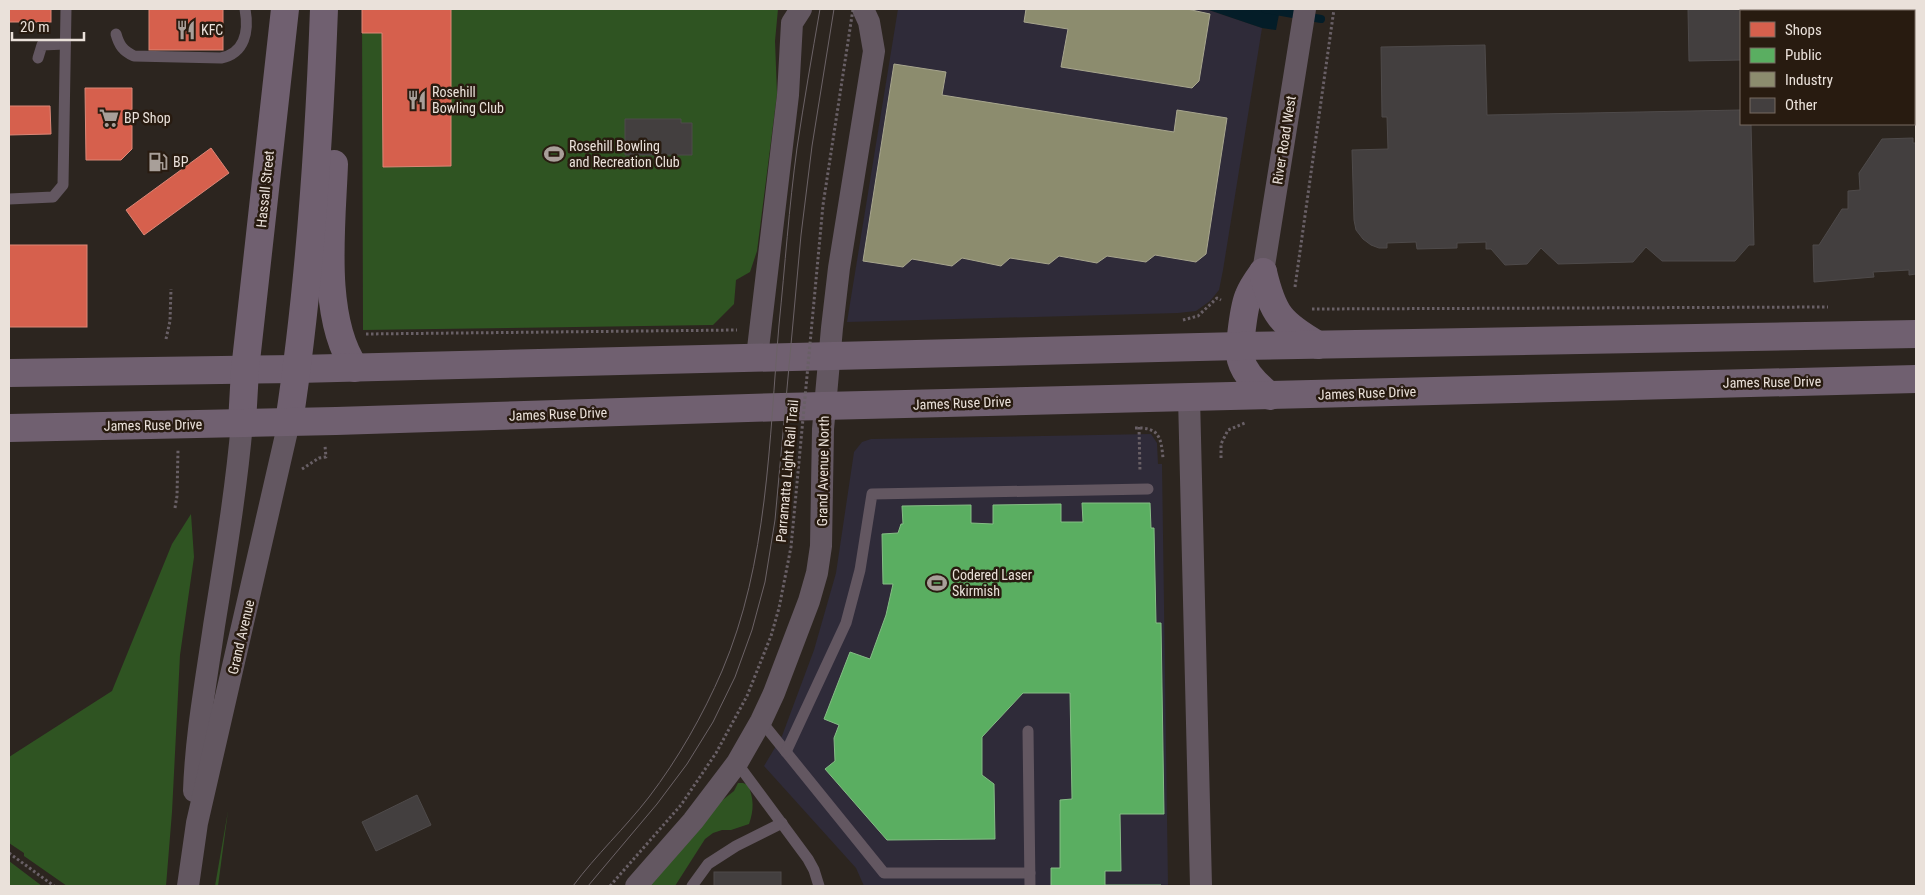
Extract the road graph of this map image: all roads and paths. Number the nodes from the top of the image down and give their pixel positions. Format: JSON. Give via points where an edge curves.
{"nodes":[{"id":1,"x":66,"y":9,"type":"edge"},
{"id":2,"x":245,"y":9,"type":"edge"},
{"id":3,"x":285,"y":9,"type":"edge"},
{"id":4,"x":324,"y":9,"type":"edge"},
{"id":5,"x":801,"y":9,"type":"edge"},
{"id":6,"x":853,"y":9,"type":"edge"},
{"id":7,"x":863,"y":9,"type":"edge"},
{"id":8,"x":1305,"y":9,"type":"edge"},
{"id":9,"x":1334,"y":9,"type":"edge"},
{"id":10,"x":116,"y":34,"type":"dead end"},
{"id":11,"x":65,"y":44,"type":"junction"},
{"id":12,"x":38,"y":58,"type":"dead end"},
{"id":13,"x":321,"y":90,"type":"junction"},
{"id":14,"x":9,"y":199,"type":"edge"},
{"id":15,"x":1263,"y":272,"type":"junction"},
{"id":16,"x":170,"y":289,"type":"dead end"},
{"id":17,"x":1294,"y":289,"type":"dead end"},
{"id":18,"x":1226,"y":301,"type":"dead end"},
{"id":19,"x":1837,"y":307,"type":"dead end"},
{"id":20,"x":1310,"y":309,"type":"dead end"},
{"id":21,"x":1174,"y":320,"type":"dead end"},
{"id":22,"x":832,"y":328,"type":"junction"},
{"id":23,"x":805,"y":329,"type":"dead end"},
{"id":24,"x":760,"y":330,"type":"junction"},
{"id":25,"x":363,"y":334,"type":"dead end"},
{"id":26,"x":1916,"y":334,"type":"edge"},
{"id":27,"x":166,"y":339,"type":"dead end"},
{"id":28,"x":1318,"y":345,"type":"junction"},
{"id":29,"x":1240,"y":346,"type":"junction"},
{"id":30,"x":830,"y":355,"type":"junction"},
{"id":31,"x":757,"y":357,"type":"junction"},
{"id":32,"x":355,"y":368,"type":"junction"},
{"id":33,"x":246,"y":370,"type":"junction"},
{"id":34,"x":297,"y":370,"type":"junction"},
{"id":35,"x":9,"y":374,"type":"edge"},
{"id":36,"x":1916,"y":379,"type":"edge"},
{"id":37,"x":1270,"y":396,"type":"junction"},
{"id":38,"x":1189,"y":397,"type":"junction"},
{"id":39,"x":825,"y":407,"type":"junction"},
{"id":40,"x":289,"y":422,"type":"junction"},
{"id":41,"x":242,"y":423,"type":"junction"},
{"id":42,"x":1246,"y":423,"type":"dead end"},
{"id":43,"x":9,"y":428,"type":"edge"},
{"id":44,"x":178,"y":449,"type":"dead end"},
{"id":45,"x":1163,"y":458,"type":"dead end"},
{"id":46,"x":1221,"y":458,"type":"dead end"},
{"id":47,"x":1144,"y":489,"type":"joint"},
{"id":48,"x":175,"y":508,"type":"dead end"},
{"id":49,"x":761,"y":721,"type":"junction"},
{"id":50,"x":1028,"y":731,"type":"dead end"},
{"id":51,"x":786,"y":752,"type":"junction"},
{"id":52,"x":738,"y":763,"type":"junction"},
{"id":53,"x":782,"y":823,"type":"junction"},
{"id":54,"x":192,"y":852,"type":"junction"},
{"id":55,"x":9,"y":853,"type":"edge"},
{"id":56,"x":1030,"y":873,"type":"junction"},
{"id":57,"x":54,"y":886,"type":"edge"},
{"id":58,"x":188,"y":886,"type":"edge"},
{"id":59,"x":610,"y":886,"type":"edge"},
{"id":60,"x":636,"y":886,"type":"edge"},
{"id":61,"x":692,"y":886,"type":"edge"},
{"id":62,"x":819,"y":886,"type":"edge"},
{"id":63,"x":1030,"y":886,"type":"edge"},
{"id":64,"x":1201,"y":886,"type":"edge"}],
"edges":[{"from":1,"to":11,"type":"lane"},
{"from":2,"to":10,"type":"lane","via":[[247,25],[244,38],[232,56],[134,56],[120,46]]},
{"from":3,"to":33,"type":"main road","name":"Hassall Street"},
{"from":4,"to":13,"type":"main road"},
{"from":5,"to":24,"type":"street","via":[[792,23],[788,95]]},
{"from":6,"to":59,"type":"path","name":"Parramatta Light Rail Trail","bridge":true,"via":[[823,205],[793,530],[779,608],[747,696],[716,753],[681,805]]},
{"from":7,"to":22,"type":"street","name":"Grand Avenue North","via":[[869,22],[874,51]]},
{"from":8,"to":15,"type":"street","name":"River Road West"},
{"from":9,"to":17,"type":"path"},
{"from":11,"to":12,"type":"lane","via":[[42,44]]},
{"from":11,"to":14,"type":"lane","via":[[62,185],[53,198]]},
{"from":13,"to":32,"type":"main road","via":[[334,142],[331,270],[334,314],[341,341]]},
{"from":13,"to":34,"type":"main road","via":[[318,155]]},
{"from":15,"to":28,"type":"main road","via":[[1275,310],[1286,324]]},
{"from":15,"to":29,"type":"main road","via":[[1248,296]]},
{"from":16,"to":27,"type":"path","via":[[170,321]]},
{"from":18,"to":21,"type":"path","via":[[1217,298],[1198,316]]},
{"from":19,"to":20,"type":"path"},
{"from":22,"to":23,"type":"path"},
{"from":22,"to":30,"type":"street","name":"Grand Avenue North"},
{"from":24,"to":25,"type":"path"},
{"from":24,"to":31,"type":"street"},
{"from":26,"to":28,"type":"main road"},
{"from":28,"to":29,"type":"main road"},
{"from":29,"to":30,"type":"main road"},
{"from":29,"to":37,"type":"main road","via":[[1241,360],[1247,371]]},
{"from":30,"to":31,"type":"main road"},
{"from":30,"to":39,"type":"street","name":"Grand Avenue North"},
{"from":31,"to":32,"type":"main road"},
{"from":32,"to":34,"type":"main road"},
{"from":33,"to":34,"type":"main road"},
{"from":33,"to":35,"type":"main road"},
{"from":33,"to":41,"type":"main road","name":"Hassall Street"},
{"from":34,"to":40,"type":"main road"},
{"from":36,"to":37,"type":"main road","name":"James Ruse Drive"},
{"from":37,"to":38,"type":"main road","name":"James Ruse Drive"},
{"from":38,"to":39,"type":"main road","name":"James Ruse Drive"},
{"from":38,"to":64,"type":"street"},
{"from":39,"to":40,"type":"main road","name":"James Ruse Drive"},
{"from":39,"to":49,"type":"street","name":"Grand Avenue North","via":[[821,546],[817,573],[789,657]]},
{"from":40,"to":41,"type":"main road","name":"James Ruse Drive"},
{"from":40,"to":54,"type":"street","name":"Grand Avenue"},
{"from":41,"to":43,"type":"main road","name":"James Ruse Drive"},
{"from":41,"to":54,"type":"street","name":"Grand Avenue","via":[[237,480],[199,723]]},
{"from":42,"to":46,"type":"path","via":[[1228,430],[1221,444]]},
{"from":44,"to":48,"type":"path"},
{"from":45,"to":47,"type":"path","via":[[1162,440],[1154,430],[1137,428]]},
{"from":47,"to":51,"type":"lane","via":[[872,494],[860,570],[846,623]]},
{"from":49,"to":51,"type":"lane"},
{"from":49,"to":52,"type":"street","name":"Grand Avenue North"},
{"from":50,"to":56,"type":"lane"},
{"from":51,"to":56,"type":"lane","via":[[884,873]]},
{"from":52,"to":53,"type":"lane"},
{"from":52,"to":60,"type":"street","name":"Grand Avenue North"},
{"from":53,"to":61,"type":"lane","via":[[722,854],[708,864]]},
{"from":53,"to":62,"type":"lane","via":[[808,859]]},
{"from":54,"to":58,"type":"street","name":"Grand Avenue"},
{"from":55,"to":57,"type":"path"},
{"from":56,"to":63,"type":"lane"}]}
